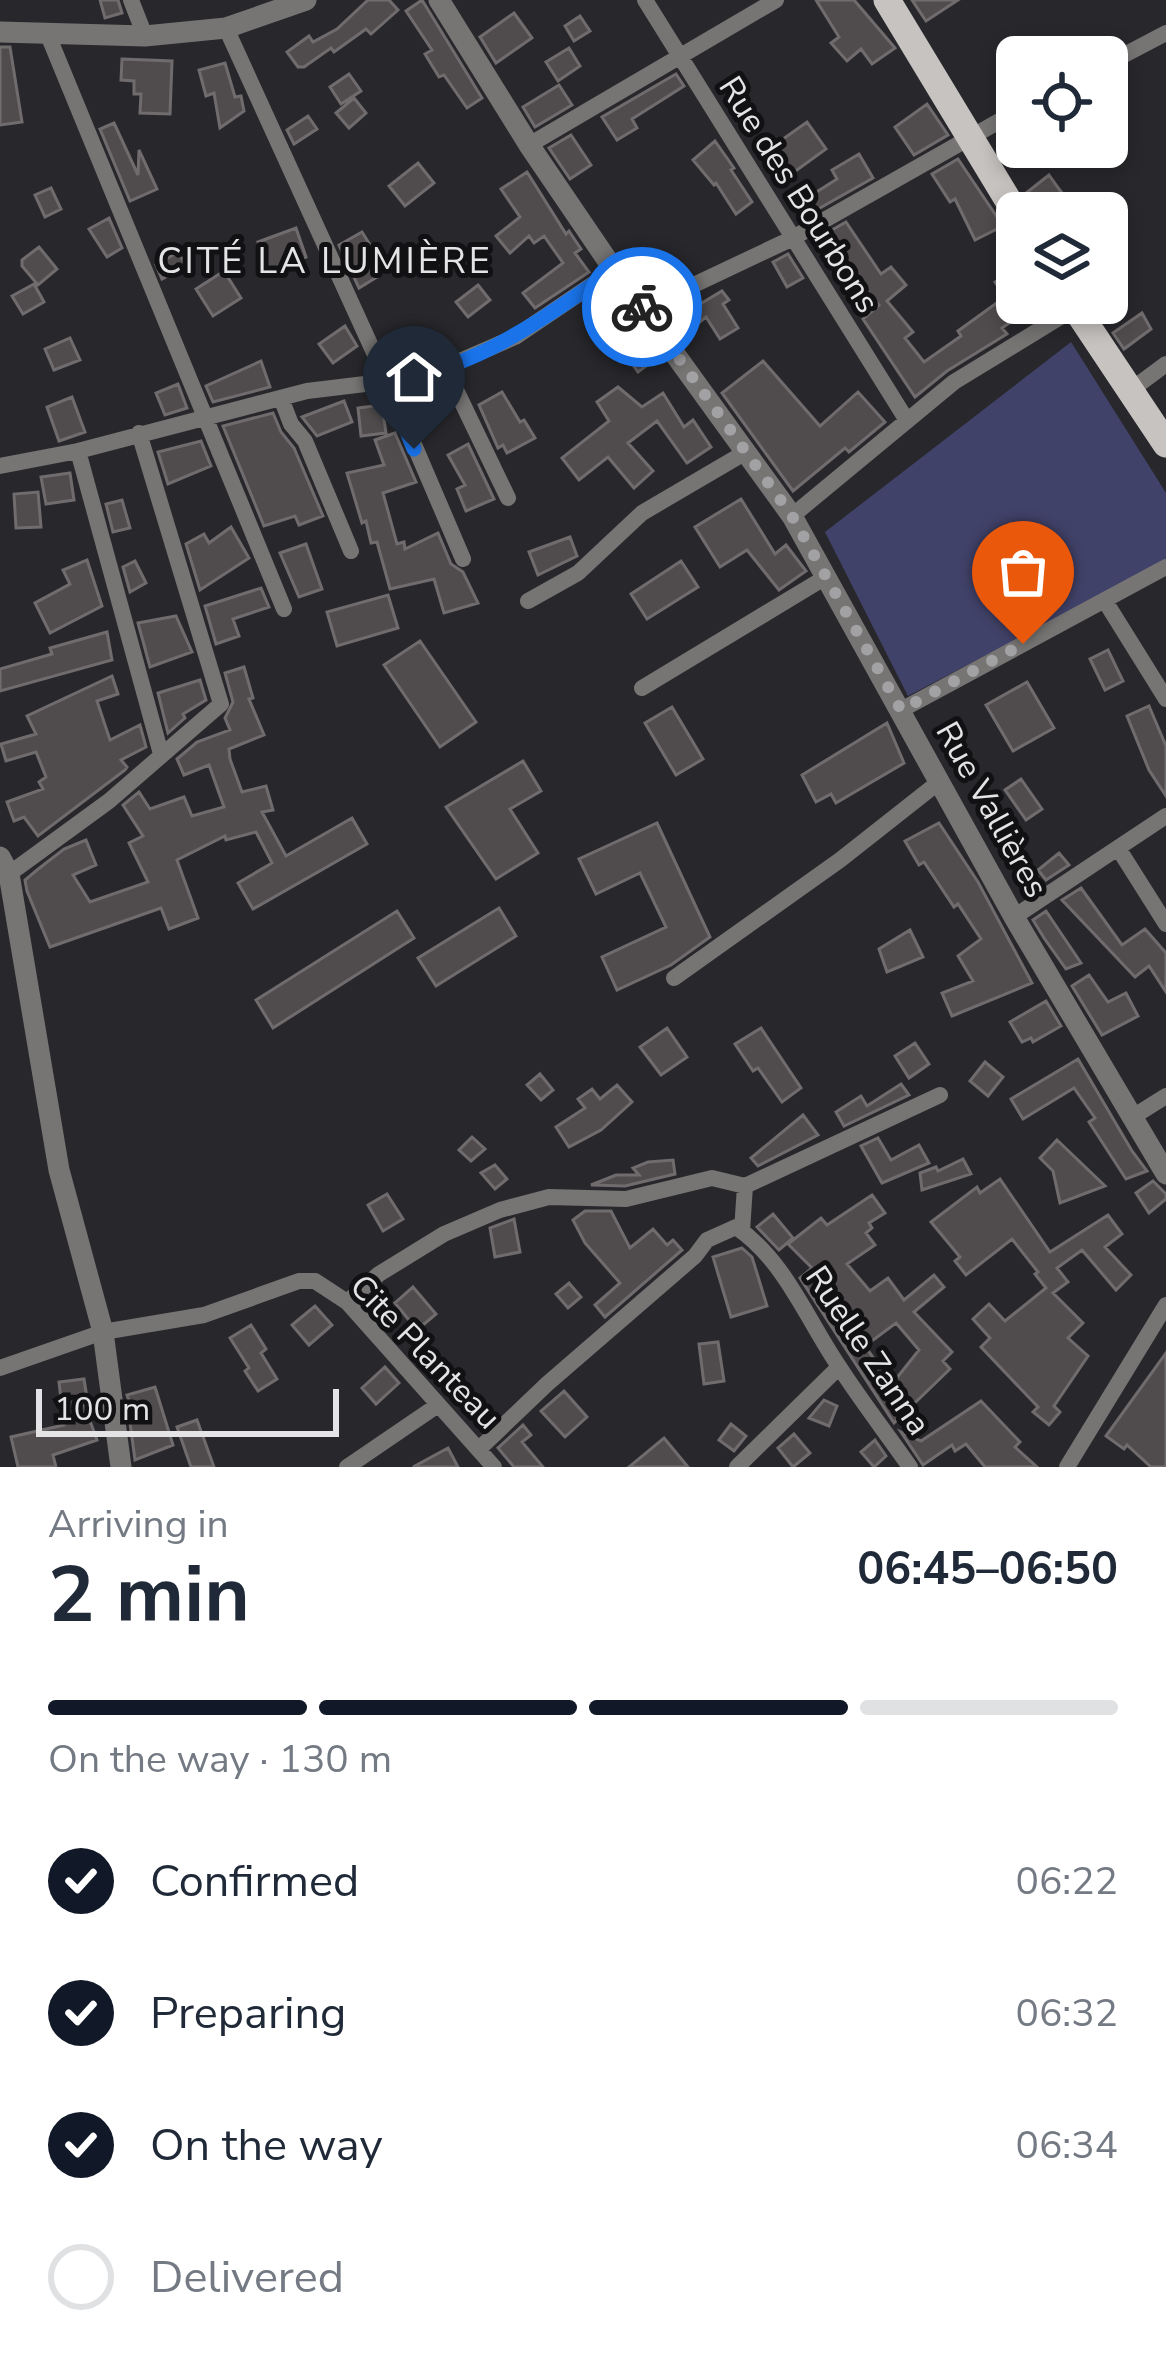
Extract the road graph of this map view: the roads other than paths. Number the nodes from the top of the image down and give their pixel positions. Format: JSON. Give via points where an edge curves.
{"nodes":[{"id":1,"x":131,"y":0,"type":"edge"},
{"id":2,"x":306,"y":0,"type":"edge"},
{"id":3,"x":439,"y":0,"type":"edge"},
{"id":4,"x":645,"y":0,"type":"edge"},
{"id":5,"x":776,"y":0,"type":"edge"},
{"id":6,"x":887,"y":0,"type":"edge"},
{"id":7,"x":226,"y":28,"type":"junction"},
{"id":8,"x":0,"y":32,"type":"edge"},
{"id":9,"x":1166,"y":33,"type":"edge"},
{"id":10,"x":48,"y":35,"type":"junction"},
{"id":11,"x":145,"y":36,"type":"junction"},
{"id":12,"x":1128,"y":53,"type":"edge"},
{"id":13,"x":679,"y":55,"type":"junction"},
{"id":14,"x":996,"y":121,"type":"edge"},
{"id":15,"x":980,"y":129,"type":"junction"},
{"id":16,"x":529,"y":145,"type":"junction"},
{"id":17,"x":1007,"y":192,"type":"edge"},
{"id":18,"x":791,"y":239,"type":"junction"},
{"id":19,"x":614,"y":270,"type":"junction"},
{"id":20,"x":643,"y":309,"type":"junction"},
{"id":21,"x":1044,"y":324,"type":"edge"},
{"id":22,"x":1088,"y":324,"type":"edge"},
{"id":23,"x":445,"y":367,"type":"junction"},
{"id":24,"x":1162,"y":367,"type":"edge"},
{"id":25,"x":386,"y":379,"type":"junction"},
{"id":26,"x":1136,"y":387,"type":"junction"},
{"id":27,"x":281,"y":398,"type":"junction"},
{"id":28,"x":906,"y":418,"type":"junction"},
{"id":29,"x":206,"y":419,"type":"junction"},
{"id":30,"x":139,"y":434,"type":"junction"},
{"id":31,"x":1166,"y":444,"type":"edge"},
{"id":32,"x":78,"y":451,"type":"junction"},
{"id":33,"x":746,"y":452,"type":"junction"},
{"id":34,"x":0,"y":466,"type":"edge"},
{"id":35,"x":508,"y":498,"type":"dead end"},
{"id":36,"x":792,"y":516,"type":"junction"},
{"id":37,"x":351,"y":551,"type":"dead end"},
{"id":38,"x":463,"y":559,"type":"dead end"},
{"id":39,"x":1166,"y":567,"type":"edge"},
{"id":40,"x":826,"y":577,"type":"junction"},
{"id":41,"x":528,"y":601,"type":"dead end"},
{"id":42,"x":1105,"y":601,"type":"junction"},
{"id":43,"x":284,"y":609,"type":"dead end"},
{"id":44,"x":641,"y":688,"type":"dead end"},
{"id":45,"x":1166,"y":699,"type":"edge"},
{"id":46,"x":901,"y":710,"type":"junction"},
{"id":47,"x":161,"y":754,"type":"junction"},
{"id":48,"x":939,"y":782,"type":"junction"},
{"id":49,"x":1166,"y":816,"type":"edge"},
{"id":50,"x":1118,"y":848,"type":"junction"},
{"id":51,"x":4,"y":866,"type":"edge"},
{"id":52,"x":1014,"y":917,"type":"junction"},
{"id":53,"x":1166,"y":924,"type":"edge"},
{"id":54,"x":674,"y":978,"type":"dead end"},
{"id":55,"x":940,"y":1095,"type":"dead end"},
{"id":56,"x":1166,"y":1096,"type":"edge"},
{"id":57,"x":1131,"y":1118,"type":"junction"},
{"id":58,"x":1166,"y":1174,"type":"edge"},
{"id":59,"x":745,"y":1186,"type":"junction"},
{"id":60,"x":742,"y":1231,"type":"junction"},
{"id":61,"x":347,"y":1302,"type":"junction"},
{"id":62,"x":1166,"y":1305,"type":"edge"},
{"id":63,"x":103,"y":1332,"type":"junction"},
{"id":64,"x":839,"y":1367,"type":"junction"},
{"id":65,"x":0,"y":1368,"type":"edge"},
{"id":66,"x":438,"y":1405,"type":"junction"},
{"id":67,"x":479,"y":1449,"type":"junction"},
{"id":68,"x":121,"y":1467,"type":"edge"},
{"id":69,"x":347,"y":1467,"type":"edge"},
{"id":70,"x":494,"y":1467,"type":"edge"},
{"id":71,"x":737,"y":1467,"type":"edge"},
{"id":72,"x":910,"y":1467,"type":"edge"},
{"id":73,"x":1066,"y":1467,"type":"edge"}],
"edges":[{"from":1,"to":11,"type":"street"},
{"from":2,"to":7,"type":"street"},
{"from":3,"to":16,"type":"street","name":"Rue Vallières"},
{"from":4,"to":13,"type":"street","name":"Rue des Bourbons"},
{"from":5,"to":13,"type":"street"},
{"from":6,"to":15,"type":"main road"},
{"from":7,"to":11,"type":"street"},
{"from":7,"to":25,"type":"street"},
{"from":8,"to":10,"type":"street"},
{"from":9,"to":12,"type":"street"},
{"from":10,"to":11,"type":"street"},
{"from":10,"to":29,"type":"street"},
{"from":13,"to":16,"type":"street"},
{"from":13,"to":18,"type":"street","name":"Rue des Bourbons"},
{"from":14,"to":15,"type":"street"},
{"from":15,"to":17,"type":"main road"},
{"from":15,"to":18,"type":"street"},
{"from":16,"to":19,"type":"street","name":"Rue Vallières"},
{"from":18,"to":20,"type":"street"},
{"from":18,"to":28,"type":"street","name":"Rue des Bourbons"},
{"from":19,"to":20,"type":"street","name":"Rue Vallières"},
{"from":19,"to":23,"type":"street","via":[[515,337]]},
{"from":20,"to":33,"type":"street","name":"Rue Vallières"},
{"from":21,"to":28,"type":"street"},
{"from":22,"to":26,"type":"main road"},
{"from":23,"to":25,"type":"street"},
{"from":23,"to":35,"type":"street"},
{"from":24,"to":26,"type":"street"},
{"from":25,"to":27,"type":"street"},
{"from":25,"to":38,"type":"street"},
{"from":26,"to":31,"type":"main road"},
{"from":27,"to":29,"type":"street"},
{"from":27,"to":37,"type":"street"},
{"from":28,"to":36,"type":"street"},
{"from":29,"to":30,"type":"street"},
{"from":29,"to":43,"type":"street"},
{"from":30,"to":32,"type":"street"},
{"from":30,"to":47,"type":"street","via":[[221,704]]},
{"from":32,"to":34,"type":"street"},
{"from":32,"to":47,"type":"street"},
{"from":33,"to":36,"type":"street","name":"Rue Vallières"},
{"from":33,"to":41,"type":"street","via":[[642,513],[578,573]]},
{"from":36,"to":40,"type":"street","name":"Rue Vallières"},
{"from":39,"to":42,"type":"street"},
{"from":40,"to":44,"type":"street"},
{"from":40,"to":46,"type":"street","name":"Rue Vallières"},
{"from":42,"to":45,"type":"street"},
{"from":42,"to":46,"type":"street"},
{"from":46,"to":48,"type":"street","name":"Rue Vallières"},
{"from":47,"to":51,"type":"street","via":[[109,801]]},
{"from":48,"to":52,"type":"street","name":"Rue Vallières"},
{"from":48,"to":54,"type":"street"},
{"from":49,"to":50,"type":"street"},
{"from":50,"to":52,"type":"street"},
{"from":50,"to":53,"type":"street"},
{"from":51,"to":63,"type":"street","via":[[59,1170]]},
{"from":52,"to":57,"type":"street","name":"Rue Vallières"},
{"from":55,"to":59,"type":"street"},
{"from":56,"to":57,"type":"street"},
{"from":57,"to":58,"type":"street","name":"Rue Vallières"},
{"from":59,"to":60,"type":"street"},
{"from":59,"to":61,"type":"street","via":[[712,1178],[626,1199],[550,1197],[500,1210],[444,1234]]},
{"from":60,"to":64,"type":"street","name":"Ruelle Zanna","via":[[777,1267]]},
{"from":60,"to":67,"type":"street","via":[[707,1240]]},
{"from":61,"to":63,"type":"street","name":"Cite Planteau","via":[[315,1281],[299,1281],[203,1315]]},
{"from":61,"to":66,"type":"street","name":"Cite Planteau"},
{"from":62,"to":73,"type":"street"},
{"from":63,"to":65,"type":"street","name":"Cite Planteau"},
{"from":63,"to":68,"type":"street"},
{"from":64,"to":71,"type":"street"},
{"from":64,"to":72,"type":"street","name":"Ruelle Zanna"},
{"from":66,"to":67,"type":"street","name":"Cite Planteau"},
{"from":66,"to":69,"type":"street"},
{"from":67,"to":70,"type":"street","name":"Cite Planteau"}]}
